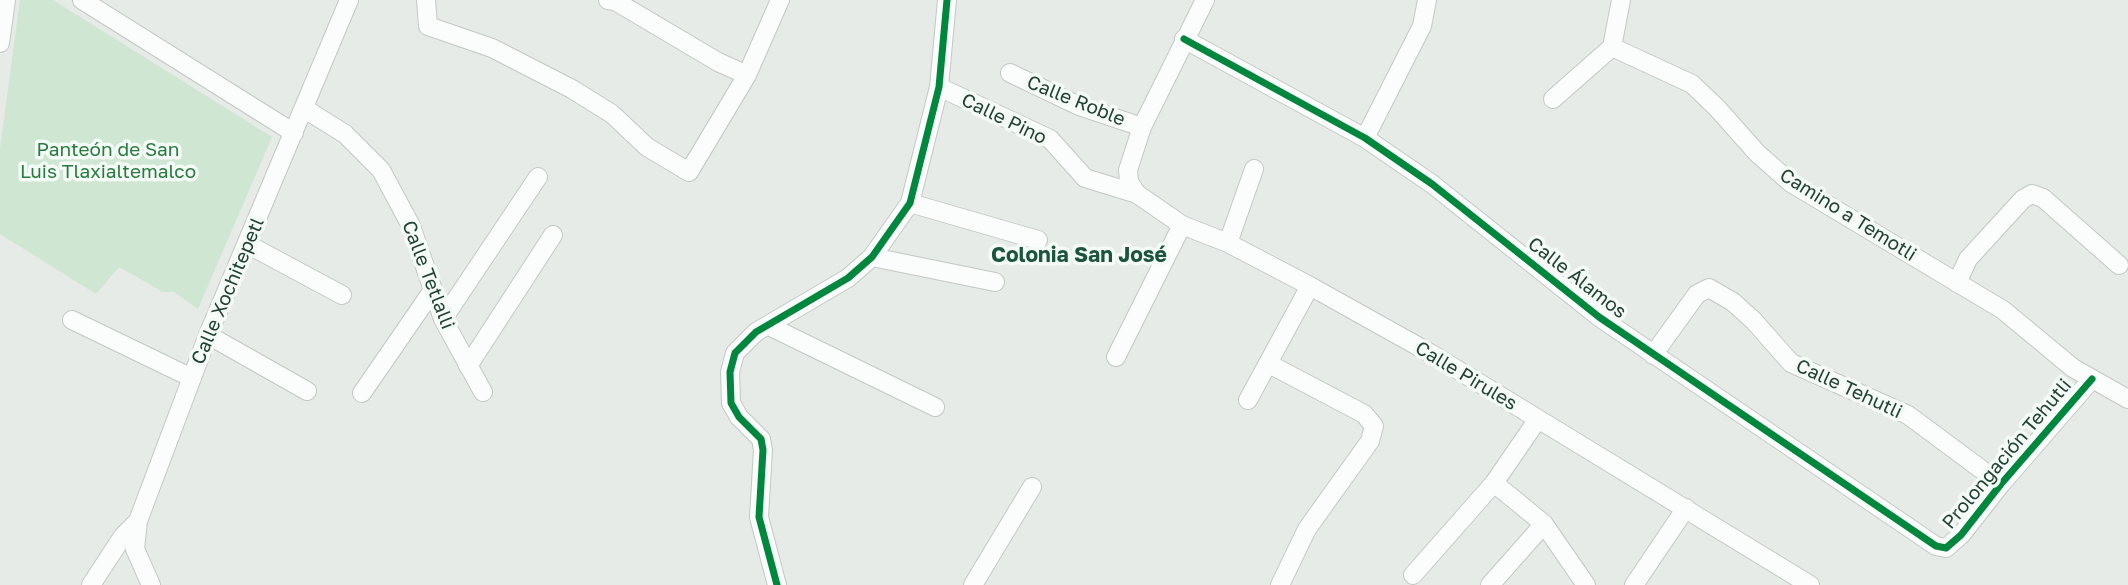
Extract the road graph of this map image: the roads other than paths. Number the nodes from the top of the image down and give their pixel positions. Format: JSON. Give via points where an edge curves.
{"nodes":[{"id":1,"x":6,"y":0,"type":"edge"},
{"id":2,"x":349,"y":0,"type":"edge"},
{"id":3,"x":426,"y":0,"type":"edge"},
{"id":4,"x":608,"y":0,"type":"edge"},
{"id":5,"x":780,"y":0,"type":"edge"},
{"id":6,"x":947,"y":0,"type":"edge"},
{"id":7,"x":1205,"y":0,"type":"edge"},
{"id":8,"x":1427,"y":0,"type":"edge"},
{"id":9,"x":1621,"y":0,"type":"edge"},
{"id":10,"x":93,"y":3,"type":"edge"},
{"id":11,"x":1184,"y":39,"type":"junction"},
{"id":12,"x":0,"y":43,"type":"edge"},
{"id":13,"x":1612,"y":47,"type":"junction"},
{"id":14,"x":1010,"y":73,"type":"dead end"},
{"id":15,"x":747,"y":75,"type":"junction"},
{"id":16,"x":939,"y":87,"type":"junction"},
{"id":17,"x":1553,"y":99,"type":"dead end"},
{"id":18,"x":305,"y":109,"type":"junction"},
{"id":19,"x":1142,"y":127,"type":"junction"},
{"id":20,"x":294,"y":132,"type":"junction"},
{"id":21,"x":1365,"y":138,"type":"junction"},
{"id":22,"x":1254,"y":169,"type":"dead end"},
{"id":23,"x":538,"y":177,"type":"dead end"},
{"id":24,"x":1137,"y":194,"type":"junction"},
{"id":25,"x":910,"y":203,"type":"junction"},
{"id":26,"x":1182,"y":225,"type":"junction"},
{"id":27,"x":553,"y":235,"type":"dead end"},
{"id":28,"x":1038,"y":240,"type":"dead end"},
{"id":29,"x":1228,"y":243,"type":"junction"},
{"id":30,"x":247,"y":244,"type":"junction"},
{"id":31,"x":872,"y":257,"type":"junction"},
{"id":32,"x":2119,"y":265,"type":"dead end"},
{"id":33,"x":995,"y":282,"type":"dead end"},
{"id":34,"x":1957,"y":283,"type":"junction"},
{"id":35,"x":1310,"y":286,"type":"junction"},
{"id":36,"x":433,"y":290,"type":"junction"},
{"id":37,"x":342,"y":295,"type":"dead end"},
{"id":38,"x":443,"y":319,"type":"junction"},
{"id":39,"x":72,"y":320,"type":"dead end"},
{"id":40,"x":769,"y":326,"type":"junction"},
{"id":41,"x":208,"y":335,"type":"junction"},
{"id":42,"x":1653,"y":355,"type":"junction"},
{"id":43,"x":1115,"y":357,"type":"dead end"},
{"id":44,"x":1269,"y":364,"type":"junction"},
{"id":45,"x":468,"y":366,"type":"junction"},
{"id":46,"x":192,"y":378,"type":"junction"},
{"id":47,"x":2092,"y":379,"type":"junction"},
{"id":48,"x":307,"y":391,"type":"dead end"},
{"id":49,"x":483,"y":392,"type":"dead end"},
{"id":50,"x":362,"y":393,"type":"dead end"},
{"id":51,"x":2128,"y":399,"type":"edge"},
{"id":52,"x":1248,"y":400,"type":"dead end"},
{"id":53,"x":935,"y":407,"type":"dead end"},
{"id":54,"x":1538,"y":419,"type":"junction"},
{"id":55,"x":1494,"y":482,"type":"junction"},
{"id":56,"x":2001,"y":484,"type":"junction"},
{"id":57,"x":1032,"y":487,"type":"dead end"},
{"id":58,"x":1686,"y":508,"type":"junction"},
{"id":59,"x":138,"y":521,"type":"junction"},
{"id":60,"x":1544,"y":524,"type":"junction"},
{"id":61,"x":1946,"y":548,"type":"joint"},
{"id":62,"x":1413,"y":575,"type":"dead end"},
{"id":63,"x":91,"y":585,"type":"edge"},
{"id":64,"x":151,"y":585,"type":"edge"},
{"id":65,"x":777,"y":585,"type":"edge"},
{"id":66,"x":973,"y":585,"type":"edge"},
{"id":67,"x":1280,"y":585,"type":"edge"},
{"id":68,"x":1490,"y":585,"type":"edge"},
{"id":69,"x":1586,"y":585,"type":"edge"},
{"id":70,"x":1634,"y":585,"type":"edge"},
{"id":71,"x":1811,"y":585,"type":"edge"}],
"edges":[{"from":1,"to":12,"type":"street"},
{"from":2,"to":18,"type":"street","name":"Calle Xochitepetl"},
{"from":3,"to":15,"type":"street","via":[[428,26],[492,48],[572,89],[689,173]]},
{"from":4,"to":15,"type":"street"},
{"from":5,"to":15,"type":"street"},
{"from":6,"to":16,"type":"street"},
{"from":7,"to":11,"type":"street"},
{"from":8,"to":21,"type":"street","via":[[1422,26]]},
{"from":9,"to":13,"type":"street"},
{"from":10,"to":20,"type":"street"},
{"from":11,"to":19,"type":"street"},
{"from":11,"to":21,"type":"street","name":"Calle Álamos"},
{"from":13,"to":17,"type":"street"},
{"from":13,"to":34,"type":"street","name":"Camino a Temotli","via":[[1692,84],[1791,183]]},
{"from":14,"to":19,"type":"street","name":"Calle Roble","via":[[1079,106]]},
{"from":16,"to":24,"type":"street","name":"Calle Pino","via":[[1050,139],[1085,178]]},
{"from":16,"to":25,"type":"street"},
{"from":18,"to":20,"type":"street","name":"Calle Xochitepetl"},
{"from":18,"to":36,"type":"street","name":"Calle Tetlalli","via":[[345,134],[381,170],[411,226]]},
{"from":19,"to":24,"type":"street","via":[[1128,170]]},
{"from":20,"to":30,"type":"street","name":"Calle Xochitepetl"},
{"from":21,"to":42,"type":"street","name":"Calle Álamos","via":[[1432,184]]},
{"from":22,"to":29,"type":"street"},
{"from":23,"to":38,"type":"street"},
{"from":24,"to":26,"type":"street","name":"Calle Pirules"},
{"from":25,"to":28,"type":"street"},
{"from":25,"to":31,"type":"street"},
{"from":26,"to":29,"type":"street","name":"Calle Pirules"},
{"from":26,"to":43,"type":"street"},
{"from":27,"to":45,"type":"street"},
{"from":29,"to":35,"type":"street","name":"Calle Pirules"},
{"from":30,"to":37,"type":"street"},
{"from":30,"to":41,"type":"street","name":"Calle Xochitepetl"},
{"from":31,"to":33,"type":"street"},
{"from":31,"to":40,"type":"street","via":[[848,278]]},
{"from":32,"to":34,"type":"street","via":[[2043,198],[2032,194],[1968,259]]},
{"from":34,"to":47,"type":"street","name":"Camino a Temotli","via":[[2003,310]]},
{"from":35,"to":44,"type":"street"},
{"from":35,"to":54,"type":"street","name":"Calle Pirules"},
{"from":36,"to":38,"type":"street","name":"Calle Tetlalli"},
{"from":36,"to":50,"type":"street"},
{"from":38,"to":45,"type":"street","name":"Calle Tetlalli"},
{"from":39,"to":46,"type":"street"},
{"from":40,"to":53,"type":"street"},
{"from":40,"to":65,"type":"street","via":[[735,353],[729,386],[735,410],[761,439],[760,517]]},
{"from":41,"to":46,"type":"street","name":"Calle Xochitepetl"},
{"from":41,"to":48,"type":"street"},
{"from":42,"to":56,"type":"street","name":"Calle Tehutli","via":[[1698,293],[1709,288],[1754,321],[1791,363],[1908,415]]},
{"from":42,"to":61,"type":"street","name":"Calle Álamos","via":[[1936,546]]},
{"from":44,"to":52,"type":"street"},
{"from":44,"to":67,"type":"street","via":[[1364,414],[1374,426],[1370,441],[1307,529]]},
{"from":45,"to":49,"type":"street","name":"Calle Tetlalli"},
{"from":46,"to":59,"type":"street","name":"Calle Xochitepetl"},
{"from":47,"to":51,"type":"street","name":"Camino a Temotli"},
{"from":47,"to":56,"type":"street","name":"Prolongación Tehutli"},
{"from":54,"to":55,"type":"street"},
{"from":54,"to":58,"type":"street","name":"Calle Pirules"},
{"from":55,"to":60,"type":"street"},
{"from":55,"to":62,"type":"street"},
{"from":56,"to":61,"type":"street","name":"Prolongación Tehutli","via":[[1961,536]]},
{"from":57,"to":66,"type":"street"},
{"from":58,"to":70,"type":"street"},
{"from":58,"to":71,"type":"street","name":"Calle Pirules"},
{"from":59,"to":63,"type":"street"},
{"from":59,"to":64,"type":"street","name":"Calle Xochitepetl","via":[[135,549]]},
{"from":60,"to":68,"type":"street"},
{"from":60,"to":69,"type":"street"}]}
